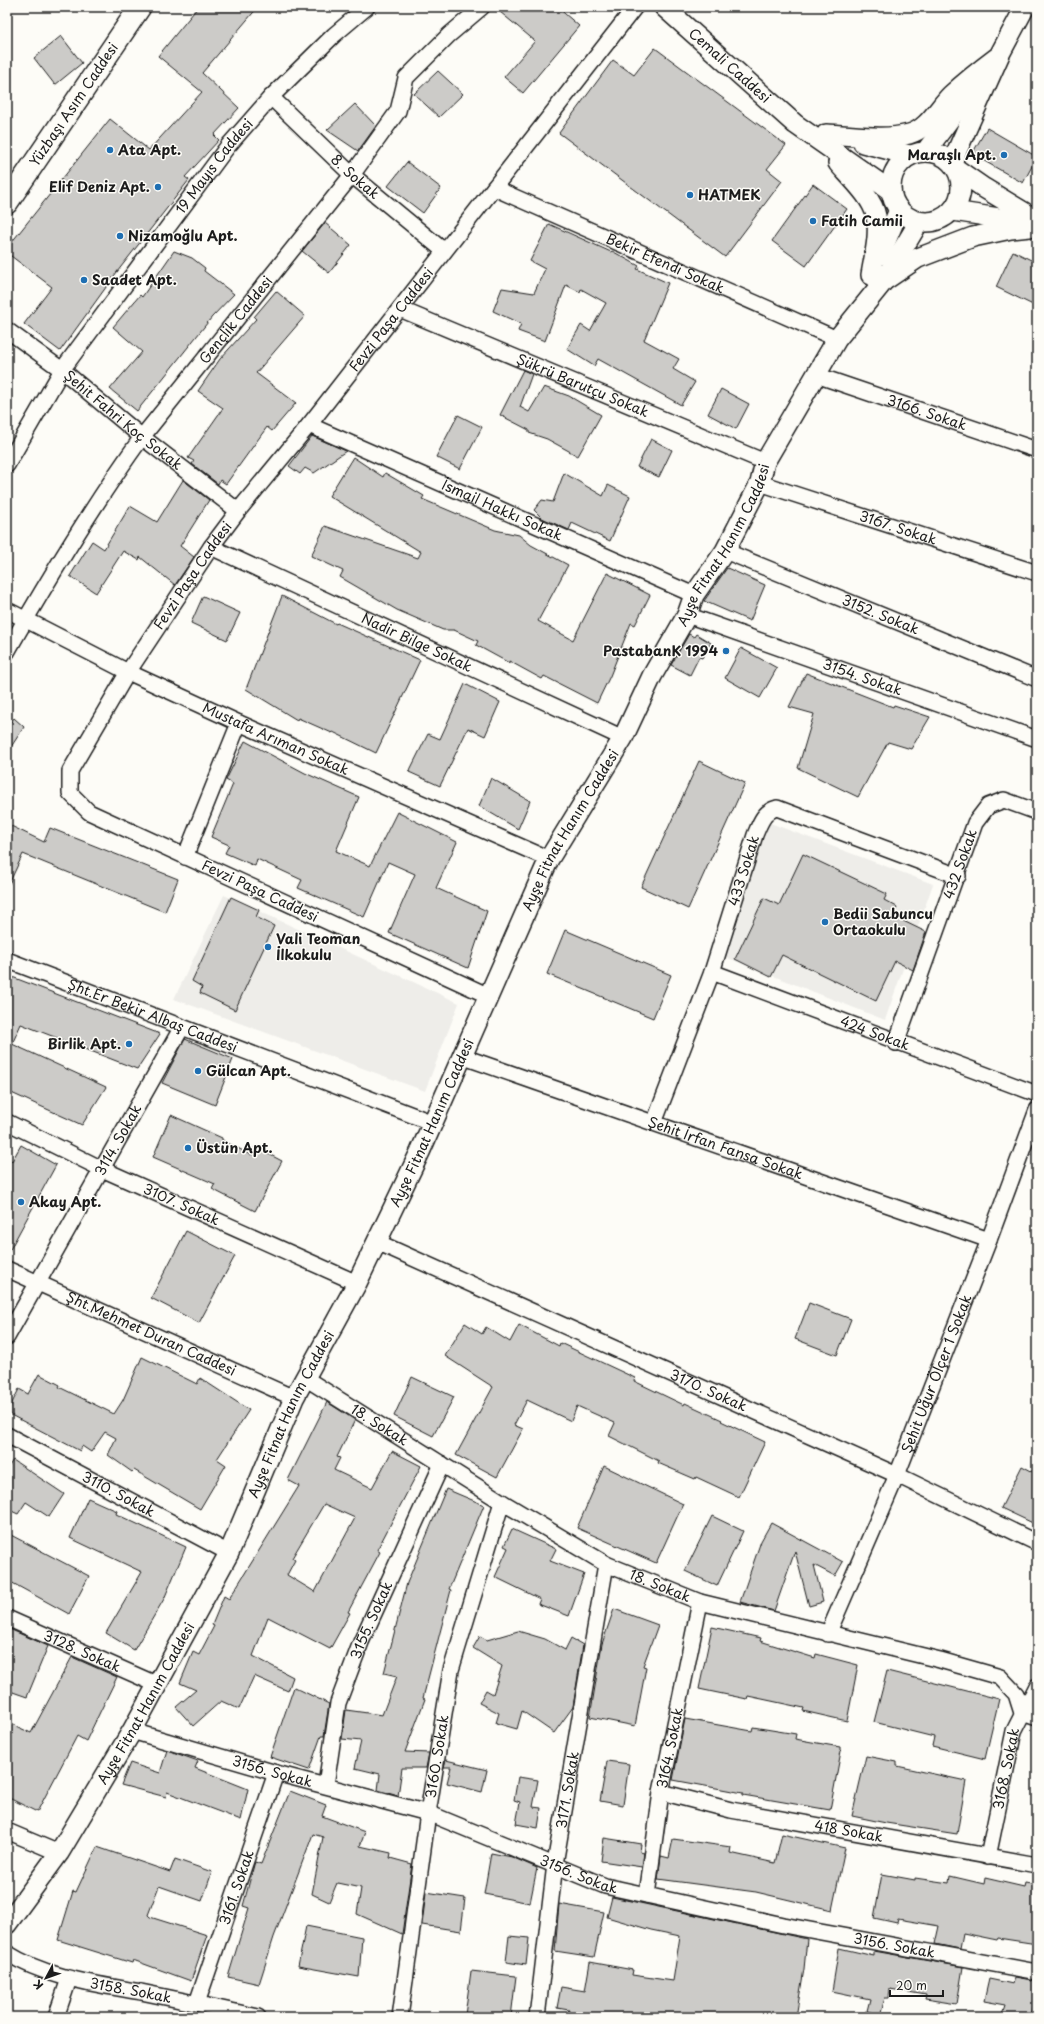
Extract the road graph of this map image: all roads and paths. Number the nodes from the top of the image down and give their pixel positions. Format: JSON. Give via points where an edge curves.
{"nodes":[{"id":1,"x":140,"y":7,"type":"edge"},
{"id":2,"x":367,"y":7,"type":"edge"},
{"id":3,"x":482,"y":7,"type":"edge"},
{"id":4,"x":635,"y":7,"type":"edge"},
{"id":5,"x":664,"y":7,"type":"edge"},
{"id":6,"x":1025,"y":7,"type":"edge"},
{"id":7,"x":998,"y":55,"type":"junction"},
{"id":8,"x":271,"y":97,"type":"junction"},
{"id":9,"x":821,"y":136,"type":"junction"},
{"id":10,"x":918,"y":153,"type":"junction"},
{"id":11,"x":955,"y":166,"type":"junction"},
{"id":12,"x":352,"y":175,"type":"junction"},
{"id":13,"x":494,"y":188,"type":"junction"},
{"id":14,"x":891,"y":191,"type":"junction"},
{"id":15,"x":7,"y":203,"type":"edge"},
{"id":16,"x":899,"y":210,"type":"junction"},
{"id":17,"x":953,"y":211,"type":"junction"},
{"id":18,"x":920,"y":222,"type":"junction"},
{"id":19,"x":1035,"y":225,"type":"edge"},
{"id":20,"x":444,"y":252,"type":"junction"},
{"id":21,"x":877,"y":278,"type":"junction"},
{"id":22,"x":400,"y":309,"type":"junction"},
{"id":23,"x":7,"y":330,"type":"edge"},
{"id":24,"x":837,"y":339,"type":"junction"},
{"id":25,"x":62,"y":370,"type":"junction"},
{"id":26,"x":816,"y":375,"type":"junction"},
{"id":27,"x":309,"y":425,"type":"junction"},
{"id":28,"x":142,"y":437,"type":"junction"},
{"id":29,"x":1037,"y":450,"type":"edge"},
{"id":30,"x":765,"y":462,"type":"junction"},
{"id":31,"x":7,"y":466,"type":"edge"},
{"id":32,"x":760,"y":483,"type":"junction"},
{"id":33,"x":238,"y":511,"type":"junction"},
{"id":34,"x":211,"y":547,"type":"junction"},
{"id":35,"x":725,"y":550,"type":"junction"},
{"id":36,"x":1037,"y":573,"type":"edge"},
{"id":37,"x":694,"y":596,"type":"junction"},
{"id":38,"x":7,"y":610,"type":"edge"},
{"id":39,"x":687,"y":615,"type":"junction"},
{"id":40,"x":25,"y":619,"type":"junction"},
{"id":41,"x":7,"y":652,"type":"edge"},
{"id":42,"x":128,"y":672,"type":"junction"},
{"id":43,"x":1037,"y":679,"type":"edge"},
{"id":44,"x":239,"y":723,"type":"junction"},
{"id":45,"x":624,"y":738,"type":"junction"},
{"id":46,"x":1037,"y":739,"type":"edge"},
{"id":47,"x":1037,"y":812,"type":"edge"},
{"id":48,"x":185,"y":857,"type":"junction"},
{"id":49,"x":549,"y":859,"type":"junction"},
{"id":50,"x":958,"y":876,"type":"junction"},
{"id":51,"x":7,"y":960,"type":"edge"},
{"id":52,"x":712,"y":972,"type":"junction"},
{"id":53,"x":489,"y":996,"type":"junction"},
{"id":54,"x":182,"y":1027,"type":"junction"},
{"id":55,"x":896,"y":1043,"type":"junction"},
{"id":56,"x":461,"y":1056,"type":"junction"},
{"id":57,"x":1037,"y":1094,"type":"edge"},
{"id":58,"x":1037,"y":1110,"type":"edge"},
{"id":59,"x":7,"y":1122,"type":"edge"},
{"id":60,"x":433,"y":1122,"type":"junction"},
{"id":61,"x":654,"y":1123,"type":"junction"},
{"id":62,"x":102,"y":1169,"type":"junction"},
{"id":63,"x":989,"y":1240,"type":"junction"},
{"id":64,"x":377,"y":1242,"type":"junction"},
{"id":65,"x":7,"y":1269,"type":"edge"},
{"id":66,"x":357,"y":1283,"type":"junction"},
{"id":67,"x":38,"y":1284,"type":"junction"},
{"id":68,"x":7,"y":1337,"type":"edge"},
{"id":69,"x":305,"y":1378,"type":"junction"},
{"id":70,"x":294,"y":1398,"type":"junction"},
{"id":71,"x":7,"y":1435,"type":"edge"},
{"id":72,"x":442,"y":1464,"type":"junction"},
{"id":73,"x":897,"y":1475,"type":"junction"},
{"id":74,"x":502,"y":1502,"type":"junction"},
{"id":75,"x":1037,"y":1543,"type":"edge"},
{"id":76,"x":229,"y":1553,"type":"junction"},
{"id":77,"x":606,"y":1564,"type":"junction"},
{"id":78,"x":700,"y":1602,"type":"junction"},
{"id":79,"x":7,"y":1618,"type":"edge"},
{"id":80,"x":828,"y":1634,"type":"junction"},
{"id":81,"x":158,"y":1685,"type":"junction"},
{"id":82,"x":1037,"y":1686,"type":"edge"},
{"id":83,"x":1022,"y":1713,"type":"junction"},
{"id":84,"x":1037,"y":1718,"type":"edge"},
{"id":85,"x":132,"y":1731,"type":"junction"},
{"id":86,"x":276,"y":1773,"type":"junction"},
{"id":87,"x":326,"y":1785,"type":"junction"},
{"id":88,"x":661,"y":1792,"type":"junction"},
{"id":89,"x":428,"y":1813,"type":"junction"},
{"id":90,"x":7,"y":1831,"type":"edge"},
{"id":91,"x":59,"y":1853,"type":"junction"},
{"id":92,"x":988,"y":1857,"type":"junction"},
{"id":93,"x":555,"y":1864,"type":"junction"},
{"id":94,"x":1037,"y":1865,"type":"edge"},
{"id":95,"x":647,"y":1895,"type":"junction"},
{"id":96,"x":7,"y":1924,"type":"edge"},
{"id":97,"x":7,"y":1953,"type":"edge"},
{"id":98,"x":1037,"y":1972,"type":"edge"},
{"id":99,"x":69,"y":1979,"type":"junction"},
{"id":100,"x":197,"y":2003,"type":"junction"},
{"id":101,"x":56,"y":2017,"type":"edge"},
{"id":102,"x":258,"y":2017,"type":"edge"},
{"id":103,"x":400,"y":2017,"type":"edge"},
{"id":104,"x":537,"y":2017,"type":"edge"}],
"edges":[{"from":1,"to":15,"type":"main road","name":"Yüzbaşı Asım Caddesi"},
{"from":2,"to":8,"type":"street","name":"19 Mayıs Caddesi","via":[[334,34]]},
{"from":3,"to":12,"type":"street","name":"Gençlik Caddesi","via":[[449,35],[406,78],[398,111]]},
{"from":4,"to":13,"type":"street","name":"Fevzi Paşa Caddesi"},
{"from":5,"to":9,"type":"street","name":"Cemali Caddesi","via":[[795,124]]},
{"from":6,"to":7,"type":"street"},
{"from":7,"to":9,"type":"street","via":[[949,97],[928,123],[910,134],[890,137]]},
{"from":7,"to":10,"type":"street"},
{"from":7,"to":11,"type":"street"},
{"from":8,"to":12,"type":"street","name":"8. Sokak"},
{"from":8,"to":25,"type":"street","name":"19 Mayıs Caddesi","via":[[228,146]]},
{"from":9,"to":10,"type":"street","name":"Cemali Caddesi"},
{"from":9,"to":14,"type":"street","name":"Cemali Caddesi"},
{"from":9,"to":21,"type":"street","via":[[867,198],[876,215]]},
{"from":10,"to":11,"type":"street","via":[[944,156]]},
{"from":10,"to":14,"type":"street","via":[[901,162],[895,170]]},
{"from":11,"to":17,"type":"street","via":[[961,180],[962,191]]},
{"from":11,"to":19,"type":"street"},
{"from":12,"to":20,"type":"street","name":"8. Sokak"},
{"from":12,"to":28,"type":"street","name":"Gençlik Caddesi"},
{"from":13,"to":20,"type":"street","name":"Fevzi Paşa Caddesi"},
{"from":13,"to":24,"type":"street","name":"Bekir Efendi Sokak"},
{"from":14,"to":16,"type":"street"},
{"from":16,"to":18,"type":"street"},
{"from":16,"to":21,"type":"street","name":"Ayşe Fitnat Hanım Caddesi"},
{"from":17,"to":18,"type":"street","via":[[932,222]]},
{"from":17,"to":19,"type":"street"},
{"from":18,"to":21,"type":"street","name":"Ayşe Fitnat Hanım Caddesi"},
{"from":19,"to":21,"type":"street","via":[[966,240],[918,258]]},
{"from":20,"to":22,"type":"street","name":"Fevzi Paşa Caddesi"},
{"from":21,"to":24,"type":"street","name":"Ayşe Fitnat Hanım Caddesi"},
{"from":22,"to":27,"type":"street","name":"Fevzi Paşa Caddesi"},
{"from":22,"to":30,"type":"street","name":"Şükrü Barutçu Sokak"},
{"from":23,"to":25,"type":"street","name":"Şehit Fahri Koç Sokak"},
{"from":24,"to":26,"type":"street","name":"Ayşe Fitnat Hanım Caddesi"},
{"from":25,"to":28,"type":"street","name":"Şehit Fahri Koç Sokak"},
{"from":25,"to":31,"type":"street","name":"19 Mayıs Caddesi"},
{"from":26,"to":29,"type":"street","name":"3166. Sokak"},
{"from":26,"to":30,"type":"street","name":"Ayşe Fitnat Hanım Caddesi"},
{"from":27,"to":33,"type":"street","name":"Fevzi Paşa Caddesi"},
{"from":27,"to":37,"type":"street","name":"İsmail Hakkı Sokak"},
{"from":28,"to":33,"type":"street","name":"Şehit Fahri Koç Sokak"},
{"from":28,"to":40,"type":"street","name":"Gençlik Caddesi","via":[[106,487]]},
{"from":30,"to":32,"type":"street","name":"Ayşe Fitnat Hanım Caddesi"},
{"from":32,"to":35,"type":"street","name":"Ayşe Fitnat Hanım Caddesi"},
{"from":32,"to":36,"type":"street","name":"3167. Sokak"},
{"from":33,"to":34,"type":"street","name":"Fevzi Paşa Caddesi"},
{"from":34,"to":42,"type":"street","name":"Fevzi Paşa Caddesi"},
{"from":34,"to":45,"type":"street","name":"Nadir Bilge Sokak"},
{"from":35,"to":37,"type":"street","name":"Ayşe Fitnat Hanım Caddesi"},
{"from":35,"to":43,"type":"street","name":"3152. Sokak"},
{"from":37,"to":39,"type":"street","name":"Ayşe Fitnat Hanım Caddesi"},
{"from":38,"to":40,"type":"street","name":"Mustafa Arıman Sokak"},
{"from":39,"to":45,"type":"street","name":"Ayşe Fitnat Hanım Caddesi","via":[[652,676]]},
{"from":39,"to":46,"type":"street","name":"3154. Sokak"},
{"from":40,"to":41,"type":"street","name":"Gençlik Caddesi"},
{"from":40,"to":42,"type":"street","name":"Mustafa Arıman Sokak"},
{"from":42,"to":44,"type":"street","name":"Mustafa Arıman Sokak"},
{"from":42,"to":48,"type":"street","name":"Fevzi Paşa Caddesi","via":[[70,771],[70,793],[89,812]]},
{"from":44,"to":48,"type":"street"},
{"from":44,"to":49,"type":"street","name":"Mustafa Arıman Sokak"},
{"from":45,"to":49,"type":"street","name":"Ayşe Fitnat Hanım Caddesi"},
{"from":47,"to":50,"type":"street","name":"432 Sokak","via":[[1004,800],[988,806],[975,824]]},
{"from":48,"to":53,"type":"street","name":"Fevzi Paşa Caddesi"},
{"from":49,"to":53,"type":"street","name":"Ayşe Fitnat Hanım Caddesi"},
{"from":50,"to":52,"type":"street","name":"433 Sokak","via":[[778,808],[771,809],[763,817],[754,835]]},
{"from":50,"to":55,"type":"street","name":"432 Sokak"},
{"from":51,"to":54,"type":"street","name":"Şht.Er Bekir Albaş Caddesi"},
{"from":52,"to":55,"type":"street","name":"424 Sokak"},
{"from":52,"to":61,"type":"street","name":"433 Sokak"},
{"from":53,"to":56,"type":"street","name":"Ayşe Fitnat Hanım Caddesi"},
{"from":54,"to":60,"type":"street","name":"Şht.Er Bekir Albaş Caddesi"},
{"from":54,"to":62,"type":"street","name":"3114. Sokak"},
{"from":55,"to":57,"type":"street","name":"424 Sokak"},
{"from":56,"to":60,"type":"street","name":"Ayşe Fitnat Hanım Caddesi"},
{"from":56,"to":61,"type":"street","name":"Şehit İrfan Fansa Sokak"},
{"from":58,"to":63,"type":"street","name":"Şehit Uğur Ölçer 1 Sokak"},
{"from":59,"to":62,"type":"street","name":"3107. Sokak"},
{"from":60,"to":64,"type":"street","name":"Ayşe Fitnat Hanım Caddesi"},
{"from":61,"to":63,"type":"street","name":"Şehit İrfan Fansa Sokak"},
{"from":62,"to":66,"type":"street","name":"3107. Sokak"},
{"from":62,"to":67,"type":"street","name":"3114. Sokak"},
{"from":63,"to":73,"type":"street","name":"Şehit Uğur Ölçer 1 Sokak"},
{"from":64,"to":66,"type":"street","name":"Ayşe Fitnat Hanım Caddesi"},
{"from":64,"to":73,"type":"street","name":"3170. Sokak"},
{"from":65,"to":67,"type":"street","name":"Şht.Mehmet Duran Caddesi"},
{"from":66,"to":69,"type":"street","name":"Ayşe Fitnat Hanım Caddesi"},
{"from":67,"to":68,"type":"street","name":"3114. Sokak"},
{"from":67,"to":70,"type":"street","name":"Şht.Mehmet Duran Caddesi"},
{"from":69,"to":70,"type":"street","name":"Ayşe Fitnat Hanım Caddesi"},
{"from":69,"to":72,"type":"street","name":"18. Sokak"},
{"from":70,"to":76,"type":"street","name":"Ayşe Fitnat Hanım Caddesi"},
{"from":71,"to":76,"type":"street","name":"3110. Sokak"},
{"from":72,"to":74,"type":"street","name":"18. Sokak"},
{"from":72,"to":87,"type":"street","name":"3155. Sokak","via":[[361,1642],[338,1703]]},
{"from":73,"to":75,"type":"street","name":"3170. Sokak"},
{"from":73,"to":80,"type":"street","name":"Şehit Uğur Ölçer 1 Sokak"},
{"from":74,"to":77,"type":"street","name":"18. Sokak"},
{"from":74,"to":89,"type":"street","name":"3160. Sokak","via":[[452,1670]]},
{"from":76,"to":81,"type":"street","name":"Ayşe Fitnat Hanım Caddesi"},
{"from":77,"to":78,"type":"street","name":"18. Sokak"},
{"from":77,"to":93,"type":"street","name":"3171. Sokak"},
{"from":78,"to":80,"type":"street","name":"18. Sokak"},
{"from":78,"to":88,"type":"street","name":"3164. Sokak"},
{"from":79,"to":81,"type":"street","name":"3128. Sokak"},
{"from":80,"to":83,"type":"street","name":"18. Sokak","via":[[1000,1677],[1016,1694]]},
{"from":81,"to":85,"type":"street","name":"Ayşe Fitnat Hanım Caddesi"},
{"from":82,"to":83,"type":"street","name":"3168. Sokak"},
{"from":83,"to":84,"type":"street"},
{"from":83,"to":92,"type":"street","name":"3168. Sokak","via":[[1014,1731]]},
{"from":85,"to":86,"type":"street","name":"3156. Sokak"},
{"from":85,"to":91,"type":"street","name":"Ayşe Fitnat Hanım Caddesi"},
{"from":86,"to":87,"type":"street","name":"3156. Sokak"},
{"from":86,"to":100,"type":"street","name":"3161. Sokak"},
{"from":87,"to":89,"type":"street","name":"3156. Sokak"},
{"from":88,"to":92,"type":"street","name":"418 Sokak","via":[[731,1810]]},
{"from":88,"to":95,"type":"street","name":"3164. Sokak"},
{"from":89,"to":93,"type":"street","name":"3156. Sokak"},
{"from":89,"to":103,"type":"street","name":"3160. Sokak"},
{"from":90,"to":91,"type":"street"},
{"from":91,"to":96,"type":"street","name":"Ayşe Fitnat Hanım Caddesi"},
{"from":92,"to":94,"type":"street","name":"418 Sokak"},
{"from":93,"to":95,"type":"street","name":"3156. Sokak","via":[[605,1886]]},
{"from":93,"to":104,"type":"street","name":"3171. Sokak"},
{"from":95,"to":98,"type":"street","name":"3156. Sokak","via":[[783,1925]]},
{"from":97,"to":99,"type":"street","name":"3158. Sokak","via":[[17,1960]]},
{"from":99,"to":100,"type":"street","name":"3158. Sokak"},
{"from":99,"to":101,"type":"street"},
{"from":100,"to":102,"type":"street","name":"3158. Sokak"}]}
